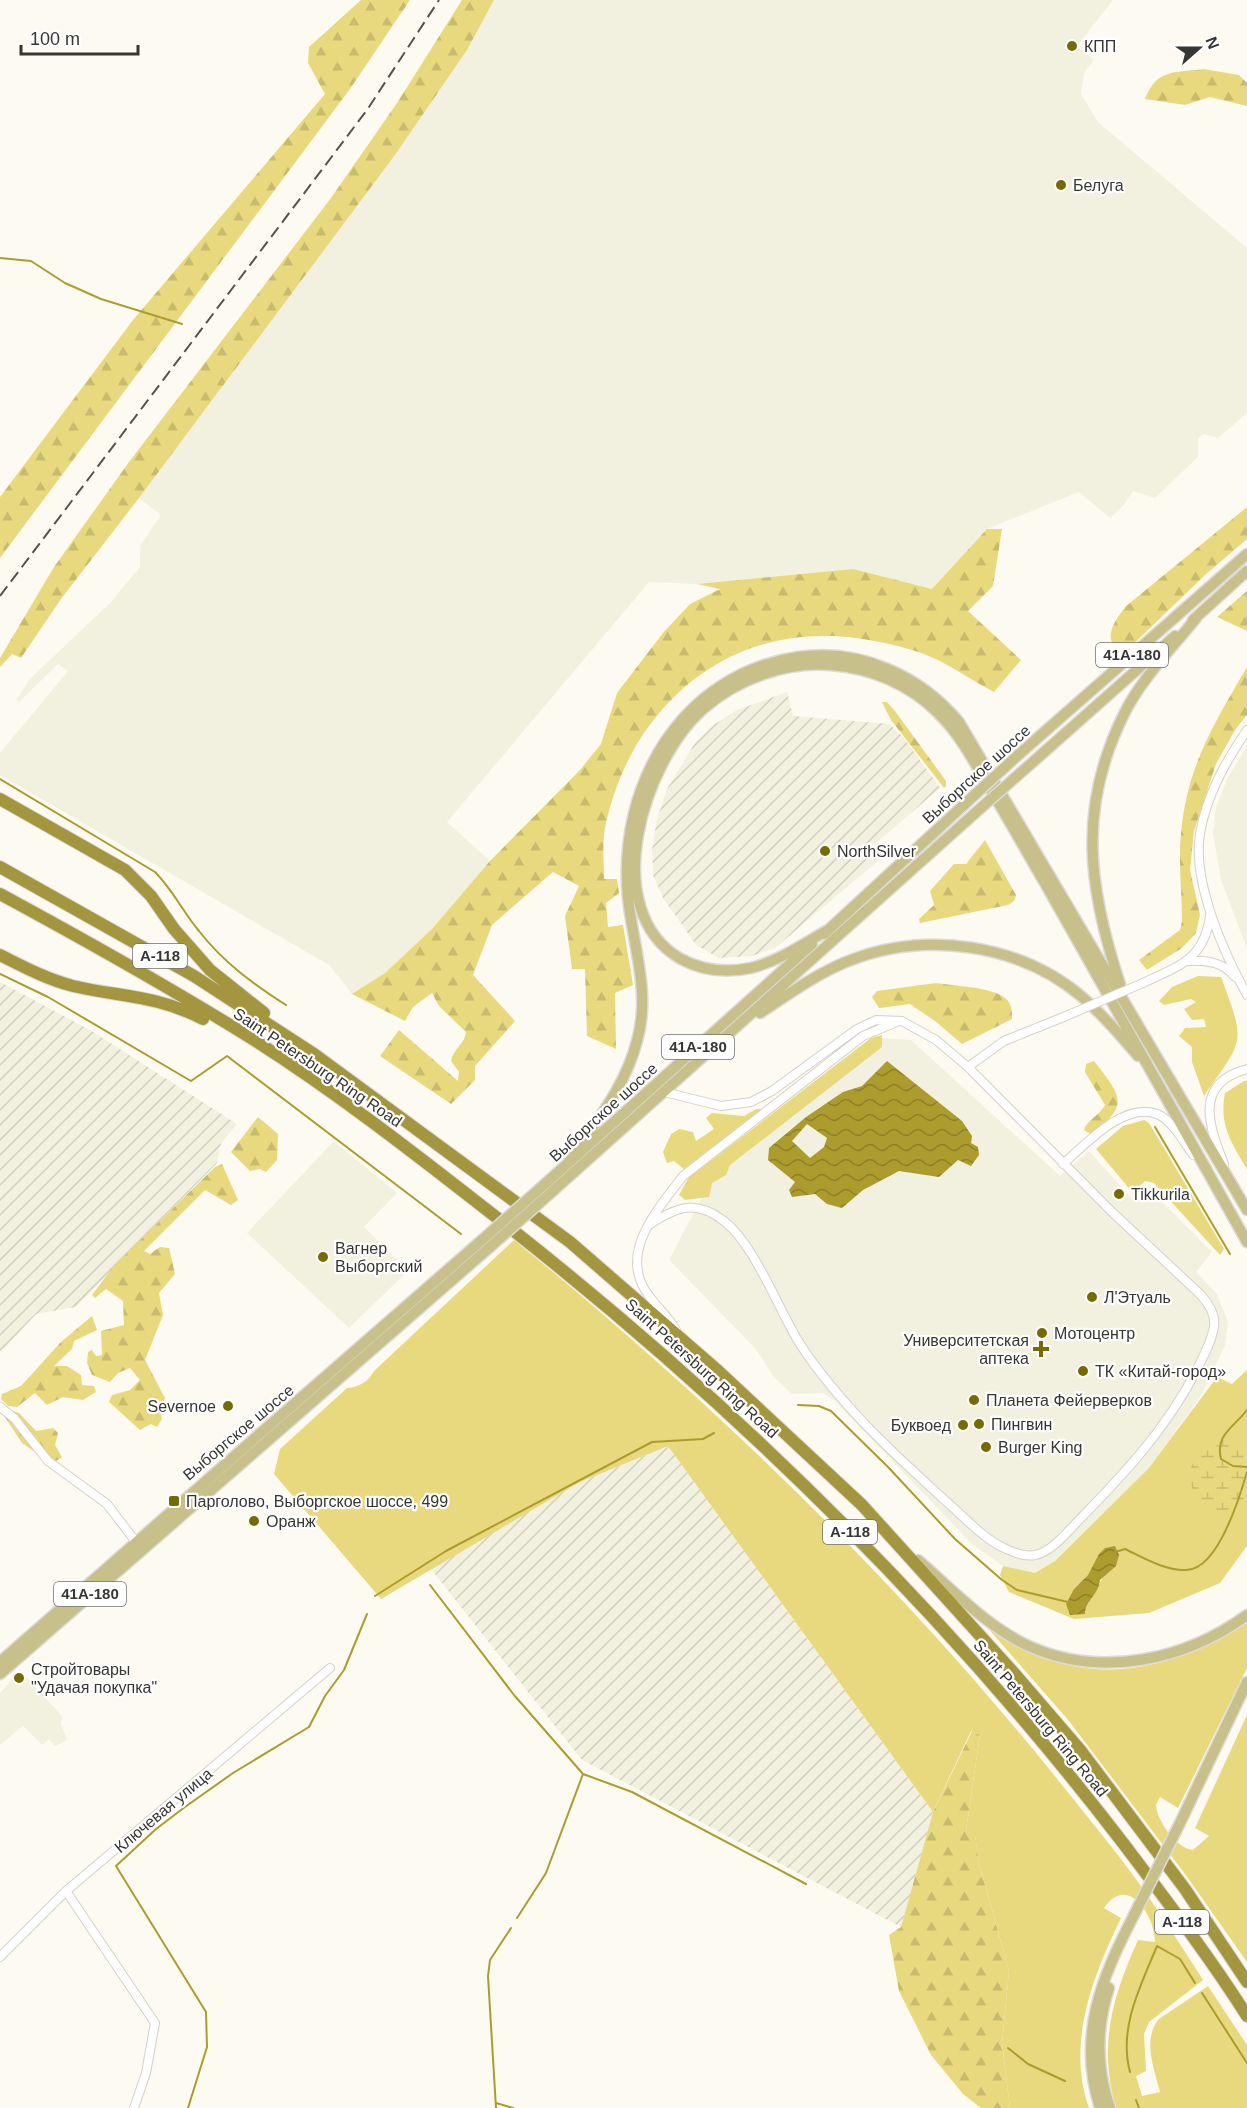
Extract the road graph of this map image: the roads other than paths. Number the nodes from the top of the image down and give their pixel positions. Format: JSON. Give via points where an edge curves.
{"nodes":[{"id":1,"x":1247,"y":554,"type":"edge"},
{"id":2,"x":1247,"y":571,"type":"edge"},
{"id":3,"x":1197,"y":616,"type":"junction"},
{"id":4,"x":1247,"y":730,"type":"edge"},
{"id":5,"x":0,"y":800,"type":"edge"},
{"id":6,"x":0,"y":867,"type":"edge"},
{"id":7,"x":0,"y":894,"type":"edge"},
{"id":8,"x":1210,"y":914,"type":"junction"},
{"id":9,"x":828,"y":930,"type":"junction"},
{"id":10,"x":0,"y":955,"type":"edge"},
{"id":11,"x":1188,"y":961,"type":"junction"},
{"id":12,"x":1242,"y":985,"type":"junction"},
{"id":13,"x":1247,"y":995,"type":"edge"},
{"id":14,"x":1127,"y":1004,"type":"junction"},
{"id":15,"x":902,"y":1021,"type":"junction"},
{"id":16,"x":732,"y":1031,"type":"junction"},
{"id":17,"x":314,"y":1054,"type":"junction"},
{"id":18,"x":968,"y":1067,"type":"junction"},
{"id":19,"x":294,"y":1068,"type":"junction"},
{"id":20,"x":1247,"y":1069,"type":"edge"},
{"id":21,"x":1152,"y":1072,"type":"junction"},
{"id":22,"x":664,"y":1092,"type":"junction"},
{"id":23,"x":568,"y":1163,"type":"junction"},
{"id":24,"x":1063,"y":1164,"type":"junction"},
{"id":25,"x":1231,"y":1182,"type":"junction"},
{"id":26,"x":550,"y":1187,"type":"junction"},
{"id":27,"x":1220,"y":1193,"type":"junction"},
{"id":28,"x":1247,"y":1210,"type":"edge"},
{"id":29,"x":650,"y":1224,"type":"junction"},
{"id":30,"x":1247,"y":1242,"type":"edge"},
{"id":31,"x":486,"y":1243,"type":"junction"},
{"id":32,"x":679,"y":1337,"type":"junction"},
{"id":33,"x":0,"y":1407,"type":"edge"},
{"id":34,"x":136,"y":1542,"type":"junction"},
{"id":35,"x":903,"y":1547,"type":"junction"},
{"id":36,"x":1247,"y":1615,"type":"edge"},
{"id":37,"x":0,"y":1662,"type":"edge"},
{"id":38,"x":330,"y":1668,"type":"dead end"},
{"id":39,"x":0,"y":1674,"type":"edge"},
{"id":40,"x":1247,"y":1682,"type":"edge"},
{"id":41,"x":1247,"y":1699,"type":"edge"},
{"id":42,"x":1181,"y":1826,"type":"junction"},
{"id":43,"x":66,"y":1891,"type":"junction"},
{"id":44,"x":1136,"y":1918,"type":"junction"},
{"id":45,"x":0,"y":1957,"type":"edge"},
{"id":46,"x":1247,"y":1982,"type":"edge"},
{"id":47,"x":1247,"y":2016,"type":"edge"},
{"id":48,"x":134,"y":2108,"type":"edge"},
{"id":49,"x":1100,"y":2108,"type":"edge"},
{"id":50,"x":1110,"y":2108,"type":"edge"}],
"edges":[{"from":1,"to":9,"type":"main road","name":"Выборгское шоссе","number":"41А-180","bridge":true,"via":[[1017,756]]},
{"from":2,"to":3,"type":"main road","name":"Выборгское шоссе","number":"41А-180"},
{"from":3,"to":14,"type":"main road","via":[[1151,672],[1126,711],[1109,749],[1097,796],[1092,839],[1096,900]]},
{"from":3,"to":16,"type":"main road","name":"Выборгское шоссе","number":"41А-180","bridge":true},
{"from":4,"to":8,"type":"street","via":[[1228,758],[1208,804],[1200,836],[1202,877]]},
{"from":5,"to":17,"type":"highway","via":[[125,870],[210,970]]},
{"from":6,"to":17,"type":"highway","name":"Saint Petersburg Ring Road","number":"А-118","via":[[194,976]]},
{"from":7,"to":19,"type":"highway","name":"Saint Petersburg Ring Road","number":"А-118","via":[[233,1028]]},
{"from":8,"to":11,"type":"street","via":[[1208,933]]},
{"from":8,"to":12,"type":"street"},
{"from":9,"to":21,"type":"main road","via":[[760,965],[727,971],[704,969],[669,951],[652,932],[636,880],[640,825],[649,794],[669,750],[690,722],[724,693],[748,681],[784,669],[813,665],[848,667],[887,678],[919,697],[944,719],[1011,823]]},
{"from":9,"to":23,"type":"main road","name":"Выборгское шоссе","number":"41А-180"},
{"from":10,"to":19,"type":"highway","via":[[38,975],[73,986],[165,1002]]},
{"from":11,"to":12,"type":"street","via":[[1219,964]]},
{"from":11,"to":18,"type":"street","bridge":true,"via":[[1004,1041]]},
{"from":12,"to":13,"type":"street"},
{"from":14,"to":23,"type":"main road","via":[[972,741],[942,703],[898,673],[865,661],[822,655],[770,663],[732,678],[696,703],[661,745],[645,778],[631,823],[627,870],[642,985],[640,1031],[611,1102]]},
{"from":14,"to":25,"type":"main road"},
{"from":15,"to":18,"type":"street","via":[[936,1040]]},
{"from":15,"to":22,"type":"street","via":[[876,1020],[857,1029],[751,1102],[721,1106]]},
{"from":15,"to":29,"type":"street","via":[[863,1036],[683,1176]]},
{"from":16,"to":21,"type":"main road","via":[[850,960],[901,947],[962,946],[1012,957],[1080,995]]},
{"from":16,"to":22,"type":"main road","name":"Выборгское шоссе","number":"41А-180"},
{"from":17,"to":32,"type":"highway","name":"Saint Petersburg Ring Road","number":"А-118","via":[[570,1242]]},
{"from":18,"to":24,"type":"street"},
{"from":19,"to":47,"type":"highway","name":"Saint Petersburg Ring Road","number":"А-118","via":[[401,1143],[556,1263],[645,1337],[796,1475],[939,1623],[1062,1765],[1168,1902]]},
{"from":20,"to":25,"type":"street","via":[[1221,1083],[1210,1100],[1209,1125]]},
{"from":21,"to":27,"type":"main road"},
{"from":22,"to":26,"type":"main road","name":"Выборгское шоссе","number":"41А-180"},
{"from":23,"to":26,"type":"main road","name":"Выборгское шоссе","number":"41А-180"},
{"from":24,"to":27,"type":"street","via":[[1119,1119],[1149,1112],[1158,1114],[1176,1131]]},
{"from":24,"to":29,"type":"street","via":[[1201,1295],[1211,1307],[1214,1326],[1181,1401],[1160,1431],[1066,1533],[1036,1555],[1002,1548],[979,1531],[869,1430],[800,1344],[740,1238],[724,1221],[701,1208],[676,1208]]},
{"from":25,"to":28,"type":"main road"},
{"from":26,"to":31,"type":"main road","name":"Выборгское шоссе","number":"41А-180","bridge":true},
{"from":27,"to":30,"type":"main road"},
{"from":29,"to":32,"type":"street","via":[[641,1236],[637,1271],[645,1290]]},
{"from":31,"to":34,"type":"main road","name":"Выборгское шоссе","number":"41А-180"},
{"from":31,"to":39,"type":"main road","name":"Выборгское шоссе","number":"41А-180"},
{"from":32,"to":35,"type":"highway","name":"Saint Petersburg Ring Road","number":"А-118","via":[[813,1456]]},
{"from":33,"to":34,"type":"street","via":[[14,1418],[48,1461],[97,1494]]},
{"from":34,"to":37,"type":"main road","name":"Выборгское шоссе","number":"41А-180"},
{"from":35,"to":36,"type":"main road","via":[[989,1622],[1030,1646],[1073,1660],[1151,1660],[1213,1638]]},
{"from":35,"to":46,"type":"highway","name":"Saint Petersburg Ring Road","number":"А-118","via":[[1081,1751],[1185,1889]]},
{"from":38,"to":43,"type":"street","name":"Ключевая улица"},
{"from":40,"to":42,"type":"main road"},
{"from":41,"to":42,"type":"main road"},
{"from":42,"to":44,"type":"main road","bridge":true},
{"from":43,"to":45,"type":"street","name":"Ключевая улица"},
{"from":43,"to":48,"type":"street","via":[[155,2023],[146,2073]]},
{"from":44,"to":49,"type":"main road","via":[[1112,1959],[1094,2011],[1089,2042],[1092,2084]]},
{"from":44,"to":50,"type":"main road","via":[[1119,1957],[1100,2031],[1099,2066]]}]}
